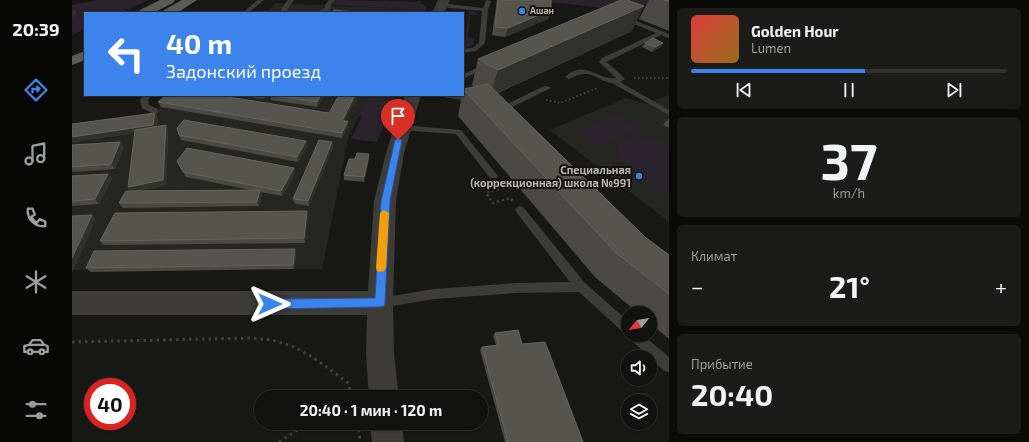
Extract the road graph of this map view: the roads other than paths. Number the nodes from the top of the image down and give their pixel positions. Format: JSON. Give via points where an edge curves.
{"nodes":[{"id":1,"x":170,"y":0,"type":"edge"},
{"id":2,"x":261,"y":0,"type":"edge"},
{"id":3,"x":291,"y":0,"type":"edge"},
{"id":4,"x":332,"y":0,"type":"edge"},
{"id":5,"x":192,"y":1,"type":"edge"},
{"id":6,"x":488,"y":1,"type":"dead end"},
{"id":7,"x":441,"y":6,"type":"edge"},
{"id":8,"x":485,"y":10,"type":"junction"},
{"id":9,"x":146,"y":12,"type":"edge"},
{"id":10,"x":170,"y":12,"type":"edge"},
{"id":11,"x":246,"y":12,"type":"edge"},
{"id":12,"x":288,"y":12,"type":"edge"},
{"id":13,"x":320,"y":12,"type":"edge"},
{"id":14,"x":636,"y":13,"type":"edge"},
{"id":15,"x":661,"y":33,"type":"junction"},
{"id":16,"x":669,"y":36,"type":"edge"},
{"id":17,"x":84,"y":41,"type":"edge"},
{"id":18,"x":72,"y":47,"type":"edge"},
{"id":19,"x":464,"y":51,"type":"edge"},
{"id":20,"x":84,"y":55,"type":"edge"},
{"id":21,"x":72,"y":61,"type":"edge"},
{"id":22,"x":491,"y":64,"type":"edge"},
{"id":23,"x":464,"y":77,"type":"edge"},
{"id":24,"x":569,"y":77,"type":"dead end"},
{"id":25,"x":618,"y":80,"type":"junction"},
{"id":26,"x":547,"y":88,"type":"dead end"},
{"id":27,"x":147,"y":96,"type":"edge"},
{"id":28,"x":412,"y":96,"type":"edge"},
{"id":29,"x":464,"y":96,"type":"edge"},
{"id":30,"x":485,"y":102,"type":"edge"},
{"id":31,"x":506,"y":107,"type":"edge"},
{"id":32,"x":155,"y":111,"type":"dead end"},
{"id":33,"x":669,"y":112,"type":"edge"},
{"id":34,"x":402,"y":128,"type":"junction"},
{"id":35,"x":493,"y":176,"type":"road end"},
{"id":36,"x":520,"y":210,"type":"road end"},
{"id":37,"x":581,"y":287,"type":"junction"},
{"id":38,"x":72,"y":303,"type":"edge"},
{"id":39,"x":380,"y":303,"type":"junction"},
{"id":40,"x":621,"y":323,"type":"edge"},
{"id":41,"x":642,"y":342,"type":"edge"},
{"id":42,"x":669,"y":366,"type":"edge"},
{"id":43,"x":383,"y":390,"type":"edge"},
{"id":44,"x":387,"y":430,"type":"edge"},
{"id":45,"x":388,"y":442,"type":"edge"}],
"edges":[{"from":1,"to":9,"type":"main road"},
{"from":2,"to":11,"type":"lane"},
{"from":3,"to":12,"type":"lane","via":[[285,7],[284,11]]},
{"from":4,"to":13,"type":"lane","via":[[328,9]]},
{"from":5,"to":10,"type":"main road"},
{"from":6,"to":8,"type":"lane"},
{"from":7,"to":8,"type":"lane"},
{"from":8,"to":19,"type":"lane","via":[[480,46]]},
{"from":14,"to":15,"type":"lane","via":[[619,17]]},
{"from":15,"to":16,"type":"lane"},
{"from":15,"to":25,"type":"lane","via":[[604,59],[602,62],[614,71]]},
{"from":17,"to":18,"type":"main road"},
{"from":20,"to":21,"type":"main road"},
{"from":22,"to":23,"type":"lane"},
{"from":24,"to":25,"type":"lane","via":[[587,71],[600,78]]},
{"from":25,"to":33,"type":"lane"},
{"from":26,"to":31,"type":"lane"},
{"from":27,"to":32,"type":"lane","via":[[144,106]]},
{"from":28,"to":34,"type":"street"},
{"from":29,"to":30,"type":"lane"},
{"from":34,"to":35,"type":"lane","via":[[458,132]]},
{"from":34,"to":39,"type":"street","via":[[385,201]]},
{"from":36,"to":37,"type":"lane"},
{"from":37,"to":39,"type":"lane","via":[[516,288],[434,294]]},
{"from":37,"to":40,"type":"lane"},
{"from":38,"to":39,"type":"street"},
{"from":39,"to":43,"type":"street"},
{"from":41,"to":42,"type":"lane"},
{"from":44,"to":45,"type":"street"}]}
